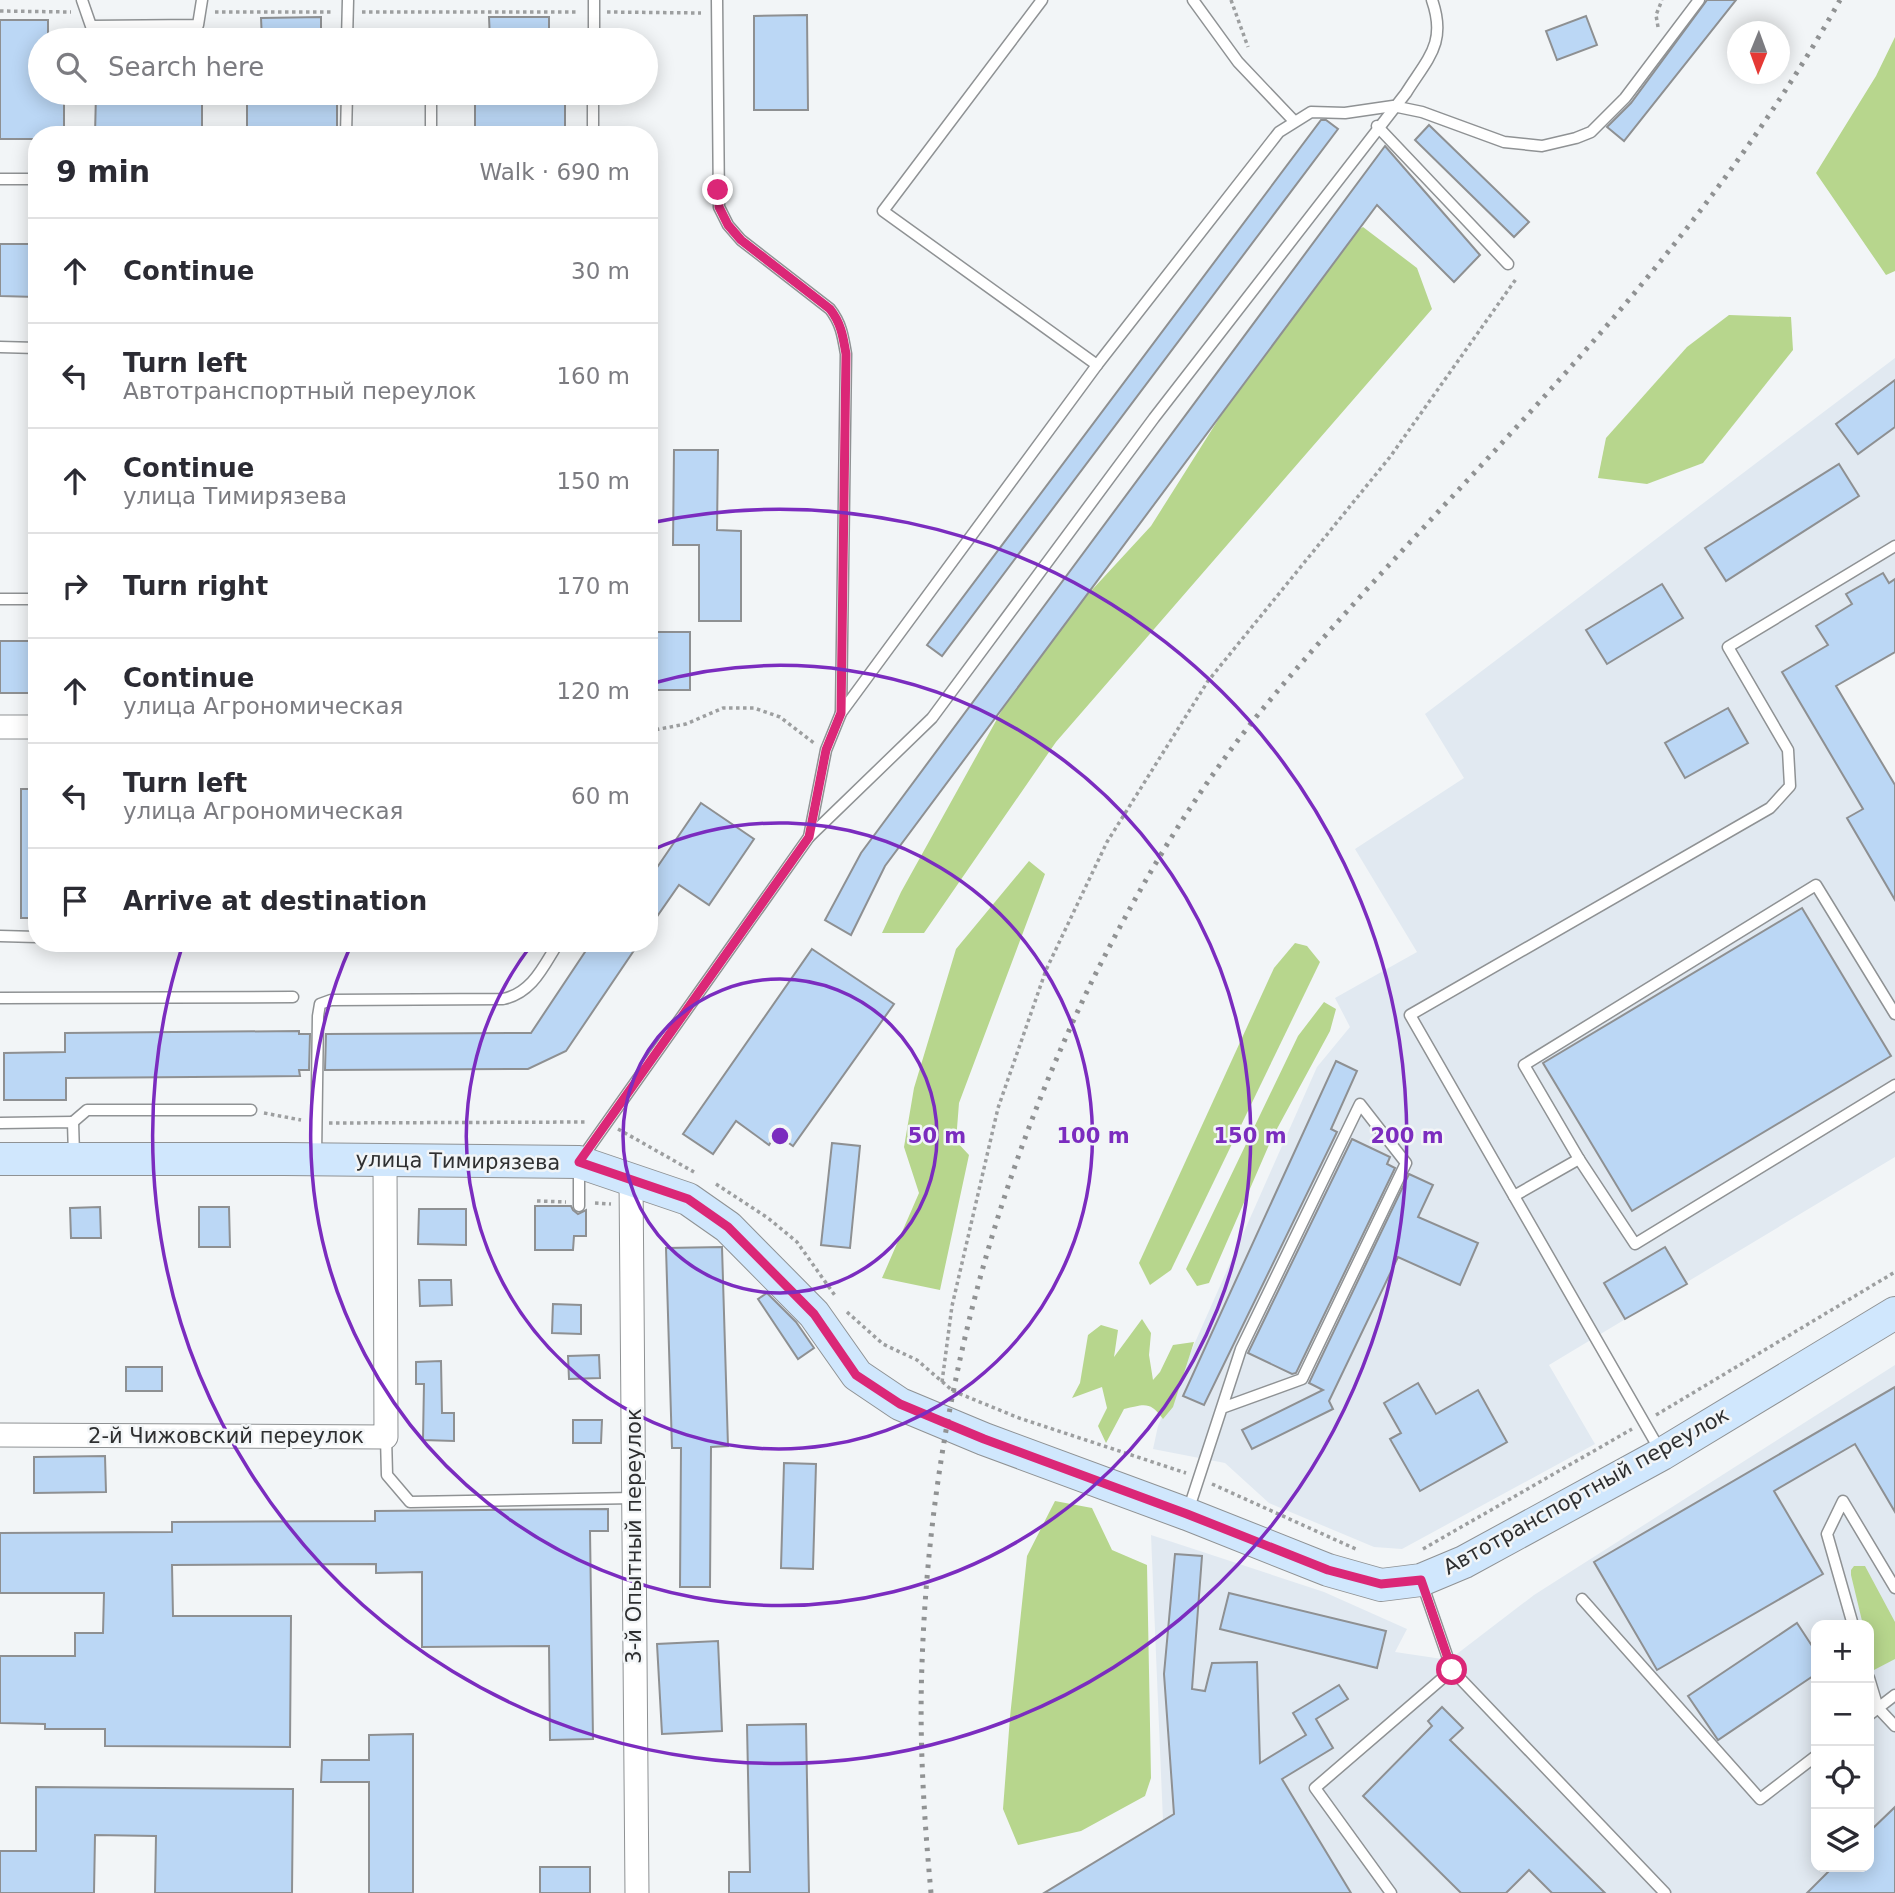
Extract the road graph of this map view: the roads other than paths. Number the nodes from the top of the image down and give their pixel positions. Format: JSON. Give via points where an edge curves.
{"nodes":[{"id":1,"x":82,"y":0,"type":"edge"},
{"id":2,"x":202,"y":0,"type":"edge"},
{"id":3,"x":348,"y":0,"type":"edge"},
{"id":4,"x":594,"y":0,"type":"edge"},
{"id":5,"x":717,"y":0,"type":"edge"},
{"id":6,"x":1042,"y":0,"type":"edge"},
{"id":7,"x":1193,"y":0,"type":"edge"},
{"id":8,"x":1432,"y":0,"type":"edge"},
{"id":9,"x":1699,"y":0,"type":"edge"},
{"id":10,"x":347,"y":28,"type":"edge"},
{"id":11,"x":594,"y":28,"type":"edge"},
{"id":12,"x":347,"y":105,"type":"edge"},
{"id":13,"x":431,"y":105,"type":"edge"},
{"id":14,"x":593,"y":105,"type":"edge"},
{"id":15,"x":1393,"y":106,"type":"junction"},
{"id":16,"x":1294,"y":121,"type":"junction"},
{"id":17,"x":346,"y":126,"type":"edge"},
{"id":18,"x":431,"y":126,"type":"edge"},
{"id":19,"x":593,"y":126,"type":"edge"},
{"id":20,"x":1377,"y":126,"type":"junction"},
{"id":21,"x":0,"y":179,"type":"edge"},
{"id":22,"x":28,"y":179,"type":"edge"},
{"id":23,"x":1508,"y":264,"type":"road end"},
{"id":24,"x":0,"y":347,"type":"edge"},
{"id":25,"x":28,"y":348,"type":"edge"},
{"id":26,"x":1097,"y":365,"type":"junction"},
{"id":27,"x":1895,"y":546,"type":"edge"},
{"id":28,"x":0,"y":599,"type":"edge"},
{"id":29,"x":28,"y":599,"type":"edge"},
{"id":30,"x":841,"y":713,"type":"junction"},
{"id":31,"x":0,"y":727,"type":"edge"},
{"id":32,"x":28,"y":727,"type":"edge"},
{"id":33,"x":809,"y":837,"type":"junction"},
{"id":34,"x":0,"y":936,"type":"edge"},
{"id":35,"x":28,"y":937,"type":"edge"},
{"id":36,"x":552,"y":952,"type":"edge"},
{"id":37,"x":293,"y":997,"type":"dead end"},
{"id":38,"x":0,"y":998,"type":"edge"},
{"id":39,"x":1895,"y":1014,"type":"edge"},
{"id":40,"x":1895,"y":1085,"type":"edge"},
{"id":41,"x":251,"y":1110,"type":"road end"},
{"id":42,"x":73,"y":1122,"type":"junction"},
{"id":43,"x":0,"y":1123,"type":"edge"},
{"id":44,"x":0,"y":1159,"type":"edge"},
{"id":45,"x":74,"y":1159,"type":"junction"},
{"id":46,"x":316,"y":1159,"type":"junction"},
{"id":47,"x":1579,"y":1159,"type":"junction"},
{"id":48,"x":385,"y":1160,"type":"junction"},
{"id":49,"x":579,"y":1162,"type":"junction"},
{"id":50,"x":631,"y":1179,"type":"junction"},
{"id":51,"x":1514,"y":1196,"type":"junction"},
{"id":52,"x":579,"y":1206,"type":"dead end"},
{"id":53,"x":1895,"y":1313,"type":"edge"},
{"id":54,"x":1222,"y":1408,"type":"junction"},
{"id":55,"x":946,"y":1424,"type":"joint"},
{"id":56,"x":0,"y":1435,"type":"edge"},
{"id":57,"x":386,"y":1437,"type":"junction"},
{"id":58,"x":1662,"y":1454,"type":"junction"},
{"id":59,"x":634,"y":1498,"type":"junction"},
{"id":60,"x":1187,"y":1514,"type":"junction"},
{"id":61,"x":1421,"y":1565,"type":"junction"},
{"id":62,"x":1895,"y":1588,"type":"edge"},
{"id":63,"x":1582,"y":1599,"type":"dead end"},
{"id":64,"x":1852,"y":1620,"type":"edge"},
{"id":65,"x":1452,"y":1670,"type":"junction"},
{"id":66,"x":1895,"y":1695,"type":"edge"},
{"id":67,"x":1874,"y":1711,"type":"edge"},
{"id":68,"x":1874,"y":1713,"type":"edge"},
{"id":69,"x":1895,"y":1726,"type":"edge"},
{"id":70,"x":1811,"y":1760,"type":"edge"},
{"id":71,"x":637,"y":1893,"type":"edge"},
{"id":72,"x":1391,"y":1893,"type":"edge"},
{"id":73,"x":1665,"y":1893,"type":"edge"}],
"edges":[{"from":1,"to":2,"type":"lane","via":[[91,26],[118,26],[198,25]]},
{"from":3,"to":10,"type":"lane"},
{"from":4,"to":11,"type":"lane"},
{"from":5,"to":30,"type":"lane","via":[[719,207],[741,240],[830,309],[843,334]]},
{"from":6,"to":26,"type":"lane","via":[[883,211]]},
{"from":7,"to":16,"type":"lane","via":[[1244,68]]},
{"from":8,"to":15,"type":"lane","via":[[1438,19],[1436,46]]},
{"from":9,"to":15,"type":"lane","via":[[1625,99],[1591,132],[1576,138],[1542,146],[1503,142]]},
{"from":12,"to":17,"type":"lane"},
{"from":13,"to":18,"type":"lane"},
{"from":14,"to":19,"type":"lane"},
{"from":15,"to":16,"type":"lane","via":[[1311,112]]},
{"from":15,"to":20,"type":"lane"},
{"from":16,"to":26,"type":"lane","via":[[1279,132]]},
{"from":20,"to":23,"type":"lane"},
{"from":20,"to":33,"type":"lane","via":[[932,718]]},
{"from":21,"to":22,"type":"lane"},
{"from":24,"to":25,"type":"lane"},
{"from":26,"to":30,"type":"lane"},
{"from":27,"to":51,"type":"lane","via":[[1728,647],[1788,750],[1790,786],[1770,808],[1410,1015]]},
{"from":28,"to":29,"type":"lane"},
{"from":30,"to":33,"type":"lane","via":[[826,750]]},
{"from":31,"to":32,"type":"street"},
{"from":33,"to":49,"type":"lane"},
{"from":34,"to":35,"type":"lane"},
{"from":36,"to":46,"type":"lane","via":[[531,986],[517,996],[331,1000],[320,1004]]},
{"from":37,"to":38,"type":"lane"},
{"from":39,"to":47,"type":"lane","via":[[1816,885],[1524,1065]]},
{"from":40,"to":47,"type":"lane","via":[[1635,1244]]},
{"from":41,"to":42,"type":"lane","via":[[87,1110]]},
{"from":42,"to":43,"type":"lane"},
{"from":42,"to":45,"type":"lane"},
{"from":44,"to":45,"type":"main road","name":"улица Тимирязева"},
{"from":45,"to":46,"type":"main road","name":"улица Тимирязева"},
{"from":46,"to":48,"type":"main road","name":"улица Тимирязева"},
{"from":47,"to":51,"type":"lane"},
{"from":48,"to":49,"type":"main road","name":"улица Тимирязева"},
{"from":48,"to":57,"type":"street","name":"2-й Чижовский переулок"},
{"from":49,"to":50,"type":"main road","name":"улица Тимирязева"},
{"from":49,"to":52,"type":"lane"},
{"from":50,"to":55,"type":"main road","name":"улица Тимирязева","via":[[688,1199],[728,1227],[814,1314],[856,1375],[900,1404]]},
{"from":50,"to":59,"type":"street","name":"3-й Опытный переулок"},
{"from":51,"to":58,"type":"lane"},
{"from":53,"to":58,"type":"main road","name":"Автотранспортный переулок"},
{"from":54,"to":54,"type":"lane","via":[[1241,1349],[1360,1104],[1406,1163],[1302,1379]]},
{"from":54,"to":60,"type":"lane"},
{"from":55,"to":60,"type":"main road","name":"Автотранспортный переулок"},
{"from":56,"to":57,"type":"street","name":"2-й Чижовский переулок"},
{"from":57,"to":59,"type":"lane","via":[[387,1475],[410,1502]]},
{"from":58,"to":61,"type":"main road","name":"Автотранспортный переулок","via":[[1464,1562]]},
{"from":59,"to":71,"type":"street","name":"3-й Опытный переулок"},
{"from":60,"to":61,"type":"main road","name":"Автотранспортный переулок","via":[[1328,1570],[1381,1584]]},
{"from":61,"to":65,"type":"lane"},
{"from":62,"to":64,"type":"lane","via":[[1843,1501],[1827,1534]]},
{"from":63,"to":70,"type":"lane","via":[[1760,1799]]},
{"from":65,"to":72,"type":"lane","via":[[1315,1788]]},
{"from":65,"to":73,"type":"lane"},
{"from":66,"to":67,"type":"lane"},
{"from":68,"to":69,"type":"lane"}]}
